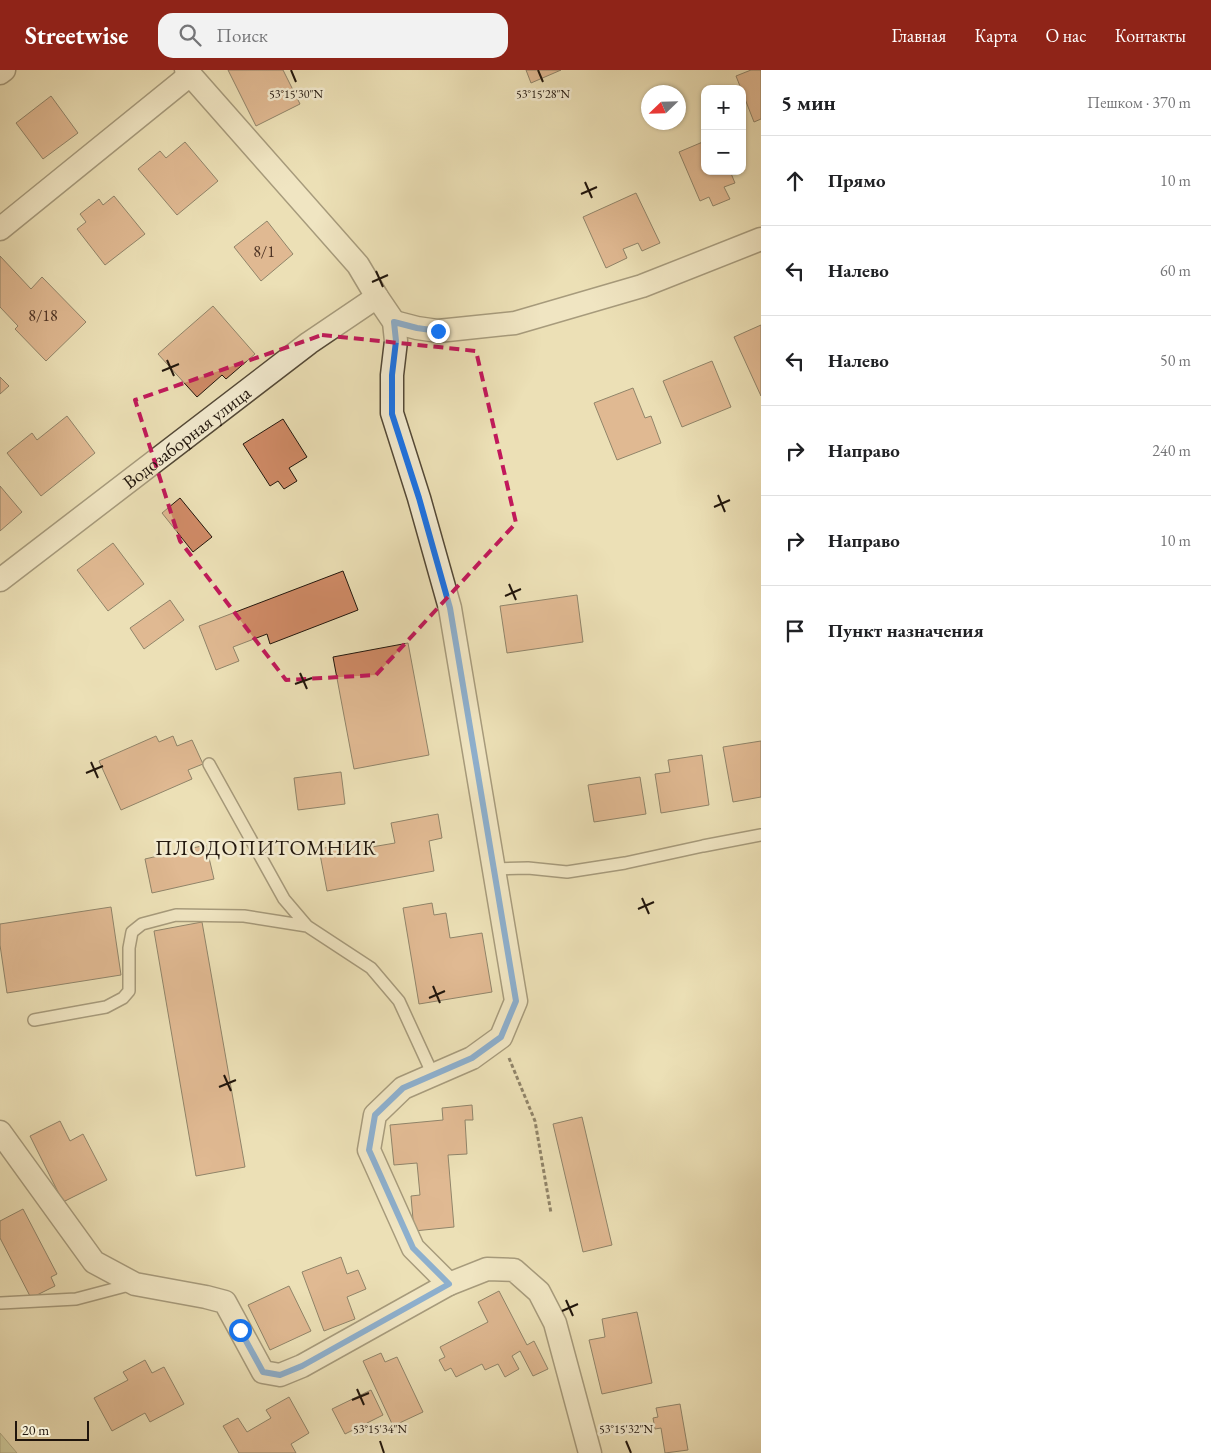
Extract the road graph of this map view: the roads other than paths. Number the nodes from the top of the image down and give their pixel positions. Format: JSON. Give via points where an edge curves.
{"nodes":[{"id":1,"x":4,"y":70,"type":"edge"},
{"id":2,"x":0,"y":73,"type":"edge"},
{"id":3,"x":188,"y":73,"type":"edge"},
{"id":4,"x":0,"y":229,"type":"edge"},
{"id":5,"x":761,"y":239,"type":"edge"},
{"id":6,"x":376,"y":298,"type":"junction"},
{"id":7,"x":394,"y":322,"type":"junction"},
{"id":8,"x":0,"y":580,"type":"edge"},
{"id":9,"x":209,"y":764,"type":"dead end"},
{"id":10,"x":761,"y":835,"type":"edge"},
{"id":11,"x":494,"y":870,"type":"junction"},
{"id":12,"x":306,"y":926,"type":"junction"},
{"id":13,"x":34,"y":1020,"type":"dead end"},
{"id":14,"x":432,"y":1075,"type":"junction"},
{"id":15,"x":0,"y":1132,"type":"edge"},
{"id":16,"x":135,"y":1284,"type":"junction"},
{"id":17,"x":449,"y":1284,"type":"junction"},
{"id":18,"x":0,"y":1304,"type":"edge"},
{"id":19,"x":590,"y":1453,"type":"edge"}],
"edges":[{"from":1,"to":2,"type":"street"},
{"from":3,"to":4,"type":"street"},
{"from":3,"to":6,"type":"street","via":[[358,265]]},
{"from":5,"to":7,"type":"street","via":[[642,286],[515,323],[438,331]]},
{"from":6,"to":7,"type":"street"},
{"from":6,"to":8,"type":"street","name":"Водозаборная улица","via":[[309,343]]},
{"from":7,"to":11,"type":"street","via":[[392,414],[450,608]]},
{"from":9,"to":12,"type":"lane","via":[[284,899]]},
{"from":10,"to":11,"type":"lane","via":[[566,872],[528,868]]},
{"from":11,"to":14,"type":"street","via":[[516,1001],[501,1037],[472,1058]]},
{"from":12,"to":13,"type":"lane","via":[[244,916],[176,916],[142,924],[132,932],[129,991],[123,998],[106,1007]]},
{"from":12,"to":14,"type":"lane","via":[[371,968],[399,1000]]},
{"from":14,"to":17,"type":"street","via":[[403,1088],[375,1115],[369,1150],[413,1248]]},
{"from":15,"to":16,"type":"street","via":[[94,1262]]},
{"from":16,"to":17,"type":"street","via":[[225,1302],[263,1372],[280,1375],[311,1362]]},
{"from":16,"to":18,"type":"lane","via":[[76,1298]]},
{"from":17,"to":19,"type":"street","via":[[487,1269],[514,1270],[539,1292],[555,1323]]}]}
